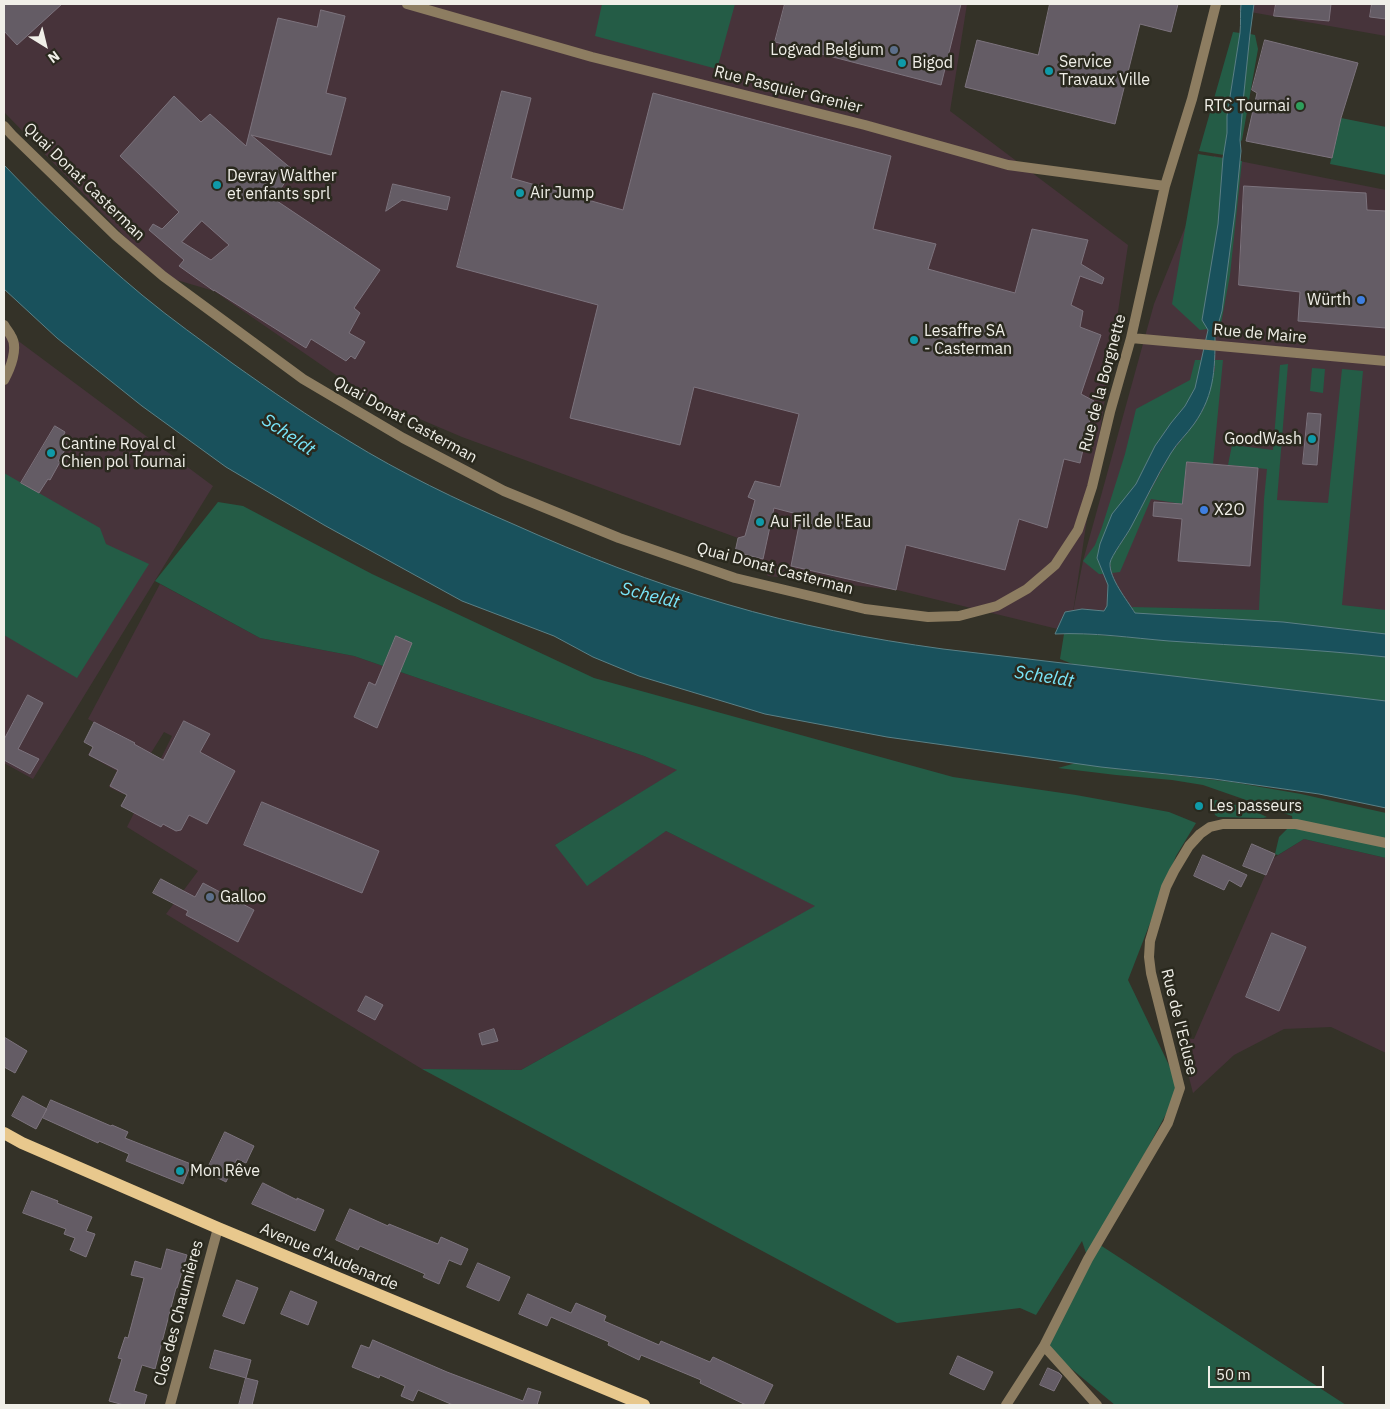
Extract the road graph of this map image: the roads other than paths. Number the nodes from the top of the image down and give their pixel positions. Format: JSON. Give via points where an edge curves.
{"nodes":[{"id":1,"x":408,"y":4,"type":"edge"},
{"id":2,"x":1216,"y":4,"type":"edge"},
{"id":3,"x":4,"y":126,"type":"edge"},
{"id":4,"x":1165,"y":186,"type":"junction"},
{"id":5,"x":4,"y":325,"type":"edge"},
{"id":6,"x":1131,"y":338,"type":"junction"},
{"id":7,"x":1386,"y":361,"type":"edge"},
{"id":8,"x":4,"y":380,"type":"edge"},
{"id":9,"x":865,"y":609,"type":"joint"},
{"id":10,"x":1386,"y":843,"type":"edge"},
{"id":11,"x":4,"y":1133,"type":"edge"},
{"id":12,"x":218,"y":1228,"type":"junction"},
{"id":13,"x":1044,"y":1346,"type":"junction"},
{"id":14,"x":170,"y":1405,"type":"edge"},
{"id":15,"x":644,"y":1405,"type":"edge"},
{"id":16,"x":1006,"y":1405,"type":"edge"},
{"id":17,"x":1097,"y":1405,"type":"edge"}],
"edges":[{"from":1,"to":4,"type":"street","name":"Rue Pasquier Grenier","via":[[592,57],[865,125],[1008,165]]},
{"from":2,"to":4,"type":"street","name":"Rue de la Borgnette"},
{"from":3,"to":9,"type":"street","name":"Quai Donat Casterman","via":[[116,236],[163,276],[303,379],[403,438],[504,491],[619,538],[735,578]]},
{"from":4,"to":6,"type":"street","name":"Rue de la Borgnette"},
{"from":5,"to":8,"type":"street","via":[[13,337],[14,351]]},
{"from":6,"to":7,"type":"street","name":"Rue de Maire"},
{"from":6,"to":9,"type":"street","name":"Rue de la Borgnette","via":[[1078,530],[1055,565],[1027,589],[997,606],[959,616],[928,617]]},
{"from":10,"to":13,"type":"street","name":"Rue de l'Ecluse","via":[[1296,824],[1223,824],[1210,827],[1189,846],[1166,888],[1150,941],[1149,957],[1180,1088],[1168,1123],[1088,1259]]},
{"from":11,"to":12,"type":"main road","name":"Avenue d'Audenarde"},
{"from":12,"to":14,"type":"street","name":"Clos des Chaumières"},
{"from":12,"to":15,"type":"main road","name":"Avenue d'Audenarde"},
{"from":13,"to":16,"type":"street","name":"Rue de l'Ecluse"},
{"from":13,"to":17,"type":"street"}]}
